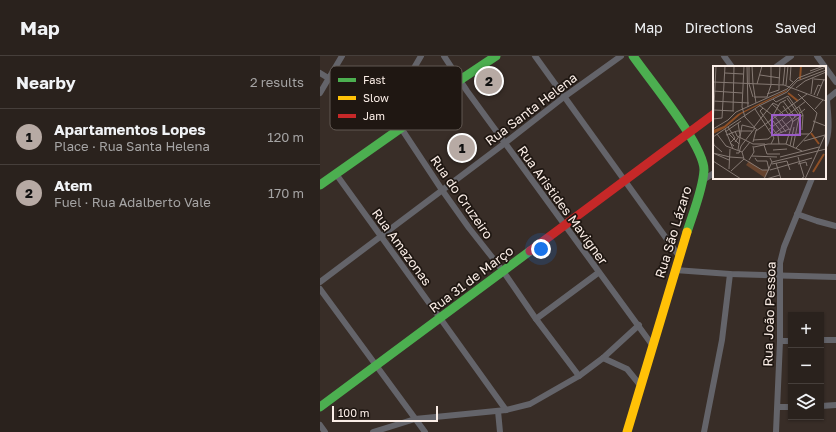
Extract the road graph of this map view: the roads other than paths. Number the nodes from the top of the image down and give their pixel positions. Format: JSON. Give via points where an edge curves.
{"nodes":[{"id":1,"x":342,"y":56,"type":"edge"},
{"id":2,"x":421,"y":56,"type":"edge"},
{"id":3,"x":444,"y":56,"type":"edge"},
{"id":4,"x":496,"y":56,"type":"edge"},
{"id":5,"x":535,"y":56,"type":"edge"},
{"id":6,"x":621,"y":56,"type":"edge"},
{"id":7,"x":632,"y":56,"type":"edge"},
{"id":8,"x":724,"y":56,"type":"edge"},
{"id":9,"x":791,"y":56,"type":"edge"},
{"id":10,"x":817,"y":56,"type":"edge"},
{"id":11,"x":336,"y":66,"type":"edge"},
{"id":12,"x":415,"y":66,"type":"edge"},
{"id":13,"x":451,"y":66,"type":"edge"},
{"id":14,"x":731,"y":66,"type":"edge"},
{"id":15,"x":777,"y":66,"type":"edge"},
{"id":16,"x":824,"y":66,"type":"edge"},
{"id":17,"x":826,"y":68,"type":"edge"},
{"id":18,"x":320,"y":73,"type":"edge"},
{"id":19,"x":330,"y":75,"type":"edge"},
{"id":20,"x":328,"y":78,"type":"junction"},
{"id":21,"x":462,"y":79,"type":"edge"},
{"id":22,"x":836,"y":82,"type":"edge"},
{"id":23,"x":462,"y":83,"type":"edge"},
{"id":24,"x":836,"y":92,"type":"edge"},
{"id":25,"x":320,"y":93,"type":"edge"},
{"id":26,"x":564,"y":97,"type":"junction"},
{"id":27,"x":826,"y":101,"type":"edge"},
{"id":28,"x":713,"y":115,"type":"edge"},
{"id":29,"x":398,"y":130,"type":"edge"},
{"id":30,"x":402,"y":130,"type":"edge"},
{"id":31,"x":688,"y":133,"type":"junction"},
{"id":32,"x":505,"y":143,"type":"junction"},
{"id":33,"x":826,"y":143,"type":"edge"},
{"id":34,"x":336,"y":174,"type":"junction"},
{"id":35,"x":713,"y":174,"type":"edge"},
{"id":36,"x":812,"y":179,"type":"edge"},
{"id":37,"x":624,"y":180,"type":"junction"},
{"id":38,"x":703,"y":180,"type":"junction"},
{"id":39,"x":320,"y":185,"type":"edge"},
{"id":40,"x":442,"y":190,"type":"junction"},
{"id":41,"x":797,"y":214,"type":"junction"},
{"id":42,"x":564,"y":225,"type":"junction"},
{"id":43,"x":836,"y":226,"type":"edge"},
{"id":44,"x":380,"y":236,"type":"junction"},
{"id":45,"x":679,"y":256,"type":"junction"},
{"id":46,"x":675,"y":270,"type":"junction"},
{"id":47,"x":503,"y":271,"type":"junction"},
{"id":48,"x":598,"y":273,"type":"junction"},
{"id":49,"x":730,"y":274,"type":"junction"},
{"id":50,"x":779,"y":276,"type":"junction"},
{"id":51,"x":836,"y":277,"type":"edge"},
{"id":52,"x":320,"y":282,"type":"edge"},
{"id":53,"x":320,"y":289,"type":"edge"},
{"id":54,"x":440,"y":318,"type":"junction"},
{"id":55,"x":536,"y":319,"type":"junction"},
{"id":56,"x":639,"y":325,"type":"junction"},
{"id":57,"x":824,"y":340,"type":"edge"},
{"id":58,"x":836,"y":340,"type":"edge"},
{"id":59,"x":780,"y":341,"type":"junction"},
{"id":60,"x":788,"y":341,"type":"edge"},
{"id":61,"x":653,"y":346,"type":"junction"},
{"id":62,"x":603,"y":358,"type":"junction"},
{"id":63,"x":376,"y":365,"type":"junction"},
{"id":64,"x":580,"y":376,"type":"junction"},
{"id":65,"x":640,"y":385,"type":"junction"},
{"id":66,"x":836,"y":405,"type":"edge"},
{"id":67,"x":824,"y":406,"type":"edge"},
{"id":68,"x":320,"y":407,"type":"edge"},
{"id":69,"x":778,"y":407,"type":"junction"},
{"id":70,"x":788,"y":407,"type":"edge"},
{"id":71,"x":506,"y":410,"type":"junction"},
{"id":72,"x":498,"y":411,"type":"junction"},
{"id":73,"x":415,"y":418,"type":"junction"},
{"id":74,"x":320,"y":425,"type":"edge"},
{"id":75,"x":325,"y":432,"type":"edge"},
{"id":76,"x":373,"y":432,"type":"edge"},
{"id":77,"x":425,"y":432,"type":"edge"},
{"id":78,"x":500,"y":432,"type":"edge"},
{"id":79,"x":627,"y":432,"type":"edge"},
{"id":80,"x":704,"y":432,"type":"edge"},
{"id":81,"x":776,"y":432,"type":"edge"}],
"edges":[{"from":1,"to":11,"type":"street"},
{"from":2,"to":12,"type":"street"},
{"from":3,"to":13,"type":"street","name":"Rua Aristides Mavigner"},
{"from":4,"to":21,"type":"street"},
{"from":5,"to":26,"type":"street"},
{"from":6,"to":26,"type":"street","name":"Rua Santa Helena"},
{"from":7,"to":31,"type":"street","name":"Rua São Lázaro"},
{"from":8,"to":14,"type":"street"},
{"from":9,"to":15,"type":"street"},
{"from":10,"to":16,"type":"street"},
{"from":17,"to":22,"type":"street"},
{"from":18,"to":20,"type":"street","name":"Rua do Cruzeiro"},
{"from":19,"to":20,"type":"street"},
{"from":20,"to":25,"type":"street"},
{"from":23,"to":32,"type":"street","name":"Rua Aristides Mavigner"},
{"from":24,"to":27,"type":"street"},
{"from":26,"to":32,"type":"street","name":"Rua Santa Helena"},
{"from":26,"to":37,"type":"street"},
{"from":27,"to":33,"type":"street","via":[[829,124]]},
{"from":28,"to":31,"type":"street","name":"Rua 31 de Março"},
{"from":29,"to":34,"type":"street"},
{"from":30,"to":40,"type":"street","name":"Rua do Cruzeiro"},
{"from":31,"to":37,"type":"street","name":"Rua 31 de Março"},
{"from":31,"to":38,"type":"street","name":"Rua São Lázaro","via":[[702,157]]},
{"from":32,"to":40,"type":"street","name":"Rua Santa Helena"},
{"from":32,"to":42,"type":"street","name":"Rua Aristides Mavigner"},
{"from":34,"to":39,"type":"street"},
{"from":34,"to":44,"type":"street","name":"Rua Amazonas"},
{"from":35,"to":38,"type":"street"},
{"from":36,"to":41,"type":"street","name":"Rua João Pessoa"},
{"from":37,"to":42,"type":"street","name":"Rua 31 de Março"},
{"from":37,"to":45,"type":"street"},
{"from":38,"to":45,"type":"street","name":"Rua São Lázaro"},
{"from":40,"to":44,"type":"street","name":"Rua Santa Helena"},
{"from":40,"to":47,"type":"street","name":"Rua do Cruzeiro"},
{"from":41,"to":43,"type":"street"},
{"from":41,"to":50,"type":"street","name":"Rua João Pessoa","via":[[784,247]]},
{"from":42,"to":47,"type":"street","name":"Rua 31 de Março"},
{"from":42,"to":48,"type":"street","name":"Rua Aristides Mavigner"},
{"from":44,"to":52,"type":"street","name":"Rua Santa Helena"},
{"from":44,"to":54,"type":"street","name":"Rua Amazonas"},
{"from":45,"to":46,"type":"street","name":"Rua São Lázaro"},
{"from":46,"to":49,"type":"street"},
{"from":46,"to":61,"type":"street","name":"Rua São Lázaro"},
{"from":47,"to":54,"type":"street","name":"Rua 31 de Março"},
{"from":47,"to":55,"type":"street","name":"Rua do Cruzeiro"},
{"from":48,"to":55,"type":"street"},
{"from":48,"to":56,"type":"street","name":"Rua Aristides Mavigner"},
{"from":49,"to":50,"type":"street"},
{"from":49,"to":80,"type":"street","via":[[722,340]]},
{"from":50,"to":51,"type":"street"},
{"from":50,"to":59,"type":"street","name":"Rua João Pessoa"},
{"from":53,"to":63,"type":"street"},
{"from":54,"to":63,"type":"street","name":"Rua 31 de Março"},
{"from":54,"to":71,"type":"street","name":"Rua Amazonas"},
{"from":55,"to":64,"type":"street","name":"Rua do Cruzeiro"},
{"from":56,"to":61,"type":"street","name":"Rua Aristides Mavigner"},
{"from":56,"to":62,"type":"street"},
{"from":57,"to":58,"type":"street"},
{"from":59,"to":60,"type":"street"},
{"from":59,"to":69,"type":"street","name":"Rua João Pessoa"},
{"from":61,"to":65,"type":"street","name":"Rua São Lázaro"},
{"from":62,"to":64,"type":"street"},
{"from":62,"to":65,"type":"street","via":[[627,369]]},
{"from":63,"to":68,"type":"street","name":"Rua 31 de Março"},
{"from":63,"to":73,"type":"street"},
{"from":64,"to":71,"type":"street","via":[[530,404]]},
{"from":65,"to":79,"type":"street","name":"Rua São Lázaro"},
{"from":66,"to":67,"type":"street"},
{"from":69,"to":70,"type":"street"},
{"from":69,"to":81,"type":"street","name":"Rua João Pessoa"},
{"from":71,"to":72,"type":"street"},
{"from":72,"to":73,"type":"street"},
{"from":72,"to":78,"type":"street"},
{"from":73,"to":76,"type":"street"},
{"from":73,"to":77,"type":"street"},
{"from":74,"to":75,"type":"street"}]}
